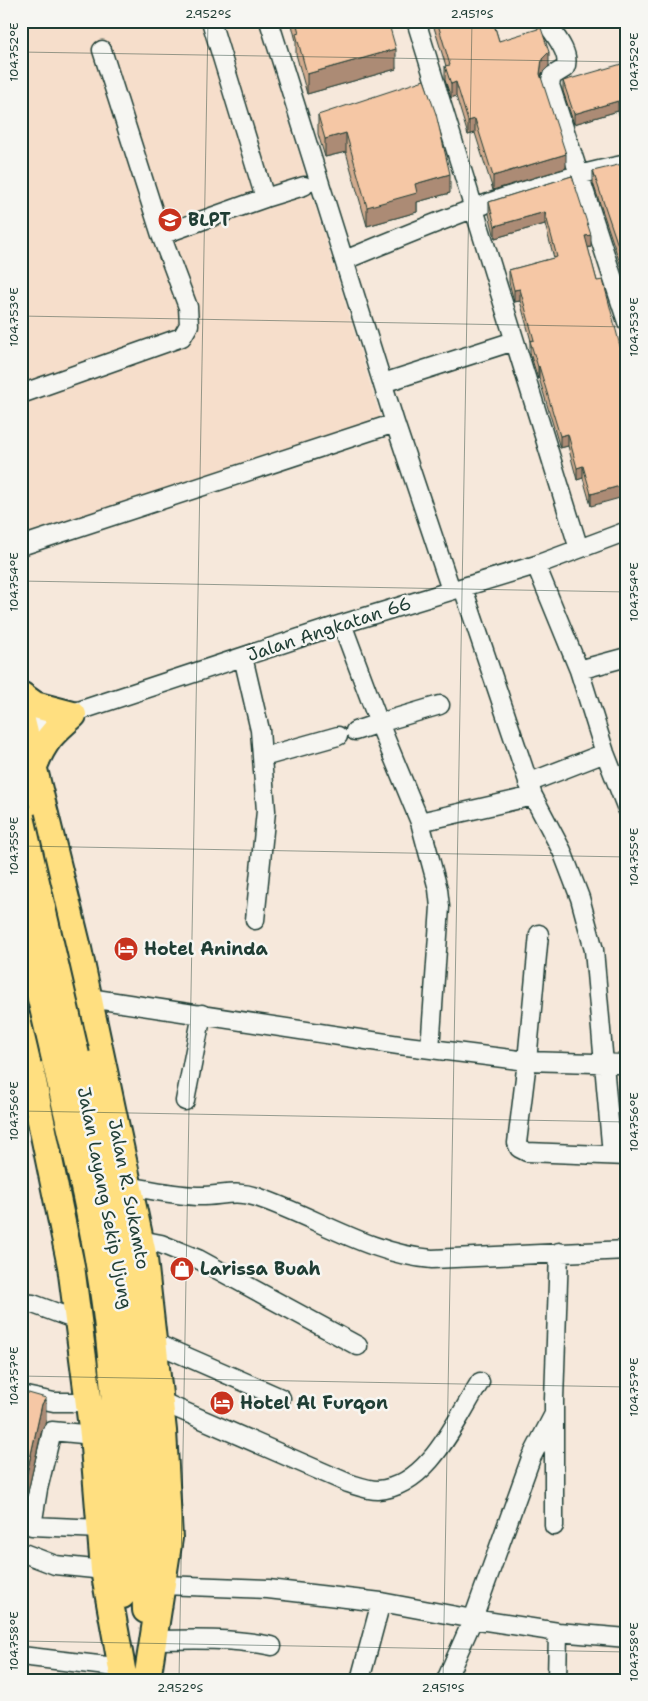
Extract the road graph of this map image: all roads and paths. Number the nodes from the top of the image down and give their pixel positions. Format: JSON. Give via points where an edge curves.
{"nodes":[{"id":1,"x":212,"y":21,"type":"edge"},
{"id":2,"x":270,"y":21,"type":"edge"},
{"id":3,"x":416,"y":21,"type":"edge"},
{"id":4,"x":546,"y":21,"type":"edge"},
{"id":5,"x":102,"y":50,"type":"dead end"},
{"id":6,"x":435,"y":84,"type":"junction"},
{"id":7,"x":416,"y":90,"type":"edge"},
{"id":8,"x":322,"y":122,"type":"edge"},
{"id":9,"x":303,"y":128,"type":"junction"},
{"id":10,"x":627,"y":164,"type":"edge"},
{"id":11,"x":578,"y":174,"type":"junction"},
{"id":12,"x":312,"y":183,"type":"junction"},
{"id":13,"x":265,"y":198,"type":"junction"},
{"id":14,"x":472,"y":208,"type":"junction"},
{"id":15,"x":161,"y":235,"type":"junction"},
{"id":16,"x":345,"y":260,"type":"junction"},
{"id":17,"x":624,"y":304,"type":"edge"},
{"id":18,"x":627,"y":322,"type":"edge"},
{"id":19,"x":514,"y":341,"type":"junction"},
{"id":20,"x":383,"y":383,"type":"junction"},
{"id":21,"x":21,"y":394,"type":"edge"},
{"id":22,"x":395,"y":423,"type":"junction"},
{"id":23,"x":627,"y":531,"type":"edge"},
{"id":24,"x":21,"y":546,"type":"edge"},
{"id":25,"x":579,"y":549,"type":"junction"},
{"id":26,"x":536,"y":565,"type":"junction"},
{"id":27,"x":457,"y":589,"type":"junction"},
{"id":28,"x":342,"y":624,"type":"junction"},
{"id":29,"x":243,"y":657,"type":"junction"},
{"id":30,"x":627,"y":657,"type":"edge"},
{"id":31,"x":579,"y":670,"type":"junction"},
{"id":32,"x":21,"y":695,"type":"edge"},
{"id":33,"x":440,"y":705,"type":"dead end"},
{"id":34,"x":74,"y":714,"type":"junction"},
{"id":35,"x":379,"y":723,"type":"junction"},
{"id":36,"x":24,"y":726,"type":"edge"},
{"id":37,"x":605,"y":753,"type":"junction"},
{"id":38,"x":263,"y":757,"type":"junction"},
{"id":39,"x":28,"y":776,"type":"edge"},
{"id":40,"x":530,"y":789,"type":"junction"},
{"id":41,"x":623,"y":792,"type":"edge"},
{"id":42,"x":627,"y":809,"type":"edge"},
{"id":43,"x":21,"y":817,"type":"edge"},
{"id":44,"x":420,"y":822,"type":"junction"},
{"id":45,"x":21,"y":913,"type":"edge"},
{"id":46,"x":255,"y":920,"type":"dead end"},
{"id":47,"x":539,"y":934,"type":"dead end"},
{"id":48,"x":88,"y":995,"type":"junction"},
{"id":49,"x":21,"y":996,"type":"edge"},
{"id":50,"x":202,"y":1014,"type":"junction"},
{"id":51,"x":22,"y":1027,"type":"edge"},
{"id":52,"x":430,"y":1048,"type":"junction"},
{"id":53,"x":66,"y":1057,"type":"junction"},
{"id":54,"x":527,"y":1061,"type":"junction"},
{"id":55,"x":627,"y":1064,"type":"edge"},
{"id":56,"x":604,"y":1065,"type":"junction"},
{"id":57,"x":184,"y":1101,"type":"dead end"},
{"id":58,"x":620,"y":1155,"type":"edge"},
{"id":59,"x":128,"y":1186,"type":"junction"},
{"id":60,"x":140,"y":1240,"type":"junction"},
{"id":61,"x":627,"y":1250,"type":"edge"},
{"id":62,"x":559,"y":1252,"type":"junction"},
{"id":63,"x":21,"y":1303,"type":"edge"},
{"id":64,"x":79,"y":1321,"type":"junction"},
{"id":65,"x":154,"y":1342,"type":"junction"},
{"id":66,"x":358,"y":1346,"type":"dead end"},
{"id":67,"x":480,"y":1382,"type":"dead end"},
{"id":68,"x":21,"y":1395,"type":"edge"},
{"id":69,"x":281,"y":1398,"type":"dead end"},
{"id":70,"x":160,"y":1401,"type":"junction"},
{"id":71,"x":89,"y":1402,"type":"junction"},
{"id":72,"x":554,"y":1414,"type":"junction"},
{"id":73,"x":93,"y":1435,"type":"junction"},
{"id":74,"x":27,"y":1523,"type":"edge"},
{"id":75,"x":554,"y":1526,"type":"dead end"},
{"id":76,"x":101,"y":1529,"type":"junction"},
{"id":77,"x":21,"y":1552,"type":"edge"},
{"id":78,"x":104,"y":1570,"type":"junction"},
{"id":79,"x":162,"y":1585,"type":"junction"},
{"id":80,"x":381,"y":1602,"type":"junction"},
{"id":81,"x":473,"y":1619,"type":"junction"},
{"id":82,"x":558,"y":1632,"type":"junction"},
{"id":83,"x":627,"y":1638,"type":"edge"},
{"id":84,"x":153,"y":1640,"type":"junction"},
{"id":85,"x":272,"y":1646,"type":"dead end"},
{"id":86,"x":21,"y":1656,"type":"edge"},
{"id":87,"x":136,"y":1676,"type":"edge"},
{"id":88,"x":360,"y":1680,"type":"edge"},
{"id":89,"x":446,"y":1680,"type":"edge"},
{"id":90,"x":557,"y":1680,"type":"edge"}],
"edges":[{"from":1,"to":13,"type":"street"},
{"from":2,"to":9,"type":"street"},
{"from":3,"to":6,"type":"street"},
{"from":4,"to":11,"type":"street","via":[[566,60],[565,68],[554,74],[550,81]]},
{"from":5,"to":15,"type":"street"},
{"from":6,"to":7,"type":"street"},
{"from":6,"to":14,"type":"street"},
{"from":8,"to":9,"type":"street"},
{"from":9,"to":12,"type":"street"},
{"from":10,"to":11,"type":"street"},
{"from":11,"to":14,"type":"street"},
{"from":11,"to":17,"type":"street"},
{"from":12,"to":13,"type":"street"},
{"from":12,"to":16,"type":"street"},
{"from":13,"to":15,"type":"street"},
{"from":14,"to":16,"type":"street"},
{"from":14,"to":19,"type":"street"},
{"from":15,"to":21,"type":"street","via":[[188,307],[189,326],[182,337]]},
{"from":16,"to":20,"type":"street"},
{"from":17,"to":18,"type":"street"},
{"from":19,"to":20,"type":"street"},
{"from":19,"to":25,"type":"street"},
{"from":20,"to":22,"type":"street"},
{"from":22,"to":24,"type":"street"},
{"from":22,"to":27,"type":"street"},
{"from":23,"to":25,"type":"street","name":"Jalan Angkatan 66"},
{"from":25,"to":26,"type":"street","name":"Jalan Angkatan 66"},
{"from":26,"to":27,"type":"street","name":"Jalan Angkatan 66"},
{"from":26,"to":31,"type":"street"},
{"from":27,"to":28,"type":"street","name":"Jalan Angkatan 66"},
{"from":27,"to":40,"type":"street"},
{"from":28,"to":29,"type":"street","name":"Jalan Angkatan 66"},
{"from":28,"to":35,"type":"street"},
{"from":29,"to":34,"type":"street","name":"Jalan Angkatan 66"},
{"from":29,"to":38,"type":"street"},
{"from":30,"to":31,"type":"street"},
{"from":31,"to":37,"type":"street"},
{"from":32,"to":34,"type":"highway","via":[[35,705]]},
{"from":33,"to":35,"type":"street"},
{"from":34,"to":36,"type":"street","name":"Jalan Angkatan 66"},
{"from":34,"to":39,"type":"highway","via":[[51,733]]},
{"from":35,"to":38,"type":"street"},
{"from":35,"to":44,"type":"street"},
{"from":36,"to":39,"type":"highway","name":"Jalan R. Sukamto"},
{"from":37,"to":40,"type":"street"},
{"from":37,"to":41,"type":"street"},
{"from":38,"to":46,"type":"street","via":[[266,811]]},
{"from":39,"to":48,"type":"highway","name":"Jalan R. Sukamto","via":[[48,823]]},
{"from":40,"to":44,"type":"street"},
{"from":40,"to":56,"type":"street","via":[[562,851],[592,942]]},
{"from":41,"to":42,"type":"street"},
{"from":43,"to":53,"type":"highway","name":"Jalan Layang Sekip Ujung","bridge":true},
{"from":44,"to":52,"type":"street","via":[[435,872],[440,908]]},
{"from":45,"to":53,"type":"highway","name":"Jalan Layang Sekip Ujung","bridge":true},
{"from":47,"to":54,"type":"street"},
{"from":48,"to":49,"type":"highway","via":[[77,982],[65,979],[34,985]]},
{"from":48,"to":50,"type":"street"},
{"from":48,"to":59,"type":"highway","name":"Jalan R. Sukamto"},
{"from":50,"to":52,"type":"street"},
{"from":50,"to":57,"type":"street"},
{"from":51,"to":64,"type":"highway","via":[[72,1266]]},
{"from":52,"to":54,"type":"street"},
{"from":53,"to":87,"type":"highway","name":"Jalan Layang Sekip Ujung","via":[[105,1304],[119,1432]]},
{"from":54,"to":56,"type":"street"},
{"from":54,"to":58,"type":"street","via":[[516,1136],[519,1148],[532,1153]]},
{"from":55,"to":56,"type":"street"},
{"from":56,"to":58,"type":"street"},
{"from":59,"to":60,"type":"highway","name":"Jalan R. Sukamto"},
{"from":59,"to":62,"type":"street","via":[[187,1195],[231,1192],[256,1196],[372,1246],[415,1258]]},
{"from":60,"to":65,"type":"highway","name":"Jalan R. Sukamto"},
{"from":60,"to":66,"type":"street","via":[[161,1244],[198,1259]]},
{"from":61,"to":62,"type":"street"},
{"from":62,"to":72,"type":"street"},
{"from":63,"to":64,"type":"street","via":[[33,1304]]},
{"from":64,"to":71,"type":"highway"},
{"from":65,"to":69,"type":"street"},
{"from":65,"to":70,"type":"highway","name":"Jalan R. Sukamto"},
{"from":67,"to":70,"type":"street","via":[[420,1473],[391,1488],[376,1490],[348,1484]]},
{"from":68,"to":71,"type":"street","via":[[54,1402]]},
{"from":70,"to":79,"type":"highway","name":"Jalan R. Sukamto","via":[[169,1538]]},
{"from":71,"to":73,"type":"highway"},
{"from":72,"to":75,"type":"street"},
{"from":72,"to":81,"type":"street","via":[[531,1458]]},
{"from":73,"to":74,"type":"street","via":[[52,1431]]},
{"from":73,"to":76,"type":"highway"},
{"from":74,"to":76,"type":"street"},
{"from":76,"to":78,"type":"highway"},
{"from":77,"to":78,"type":"street","via":[[55,1565]]},
{"from":78,"to":87,"type":"highway"},
{"from":79,"to":80,"type":"street","via":[[268,1589]]},
{"from":79,"to":84,"type":"highway","name":"Jalan R. Sukamto"},
{"from":80,"to":81,"type":"street"},
{"from":80,"to":88,"type":"street"},
{"from":81,"to":82,"type":"street"},
{"from":81,"to":89,"type":"street"},
{"from":82,"to":83,"type":"street"},
{"from":82,"to":90,"type":"street"},
{"from":84,"to":85,"type":"street","via":[[215,1638]]},
{"from":84,"to":87,"type":"highway","name":"Jalan R. Sukamto"},
{"from":86,"to":87,"type":"street"}]}
